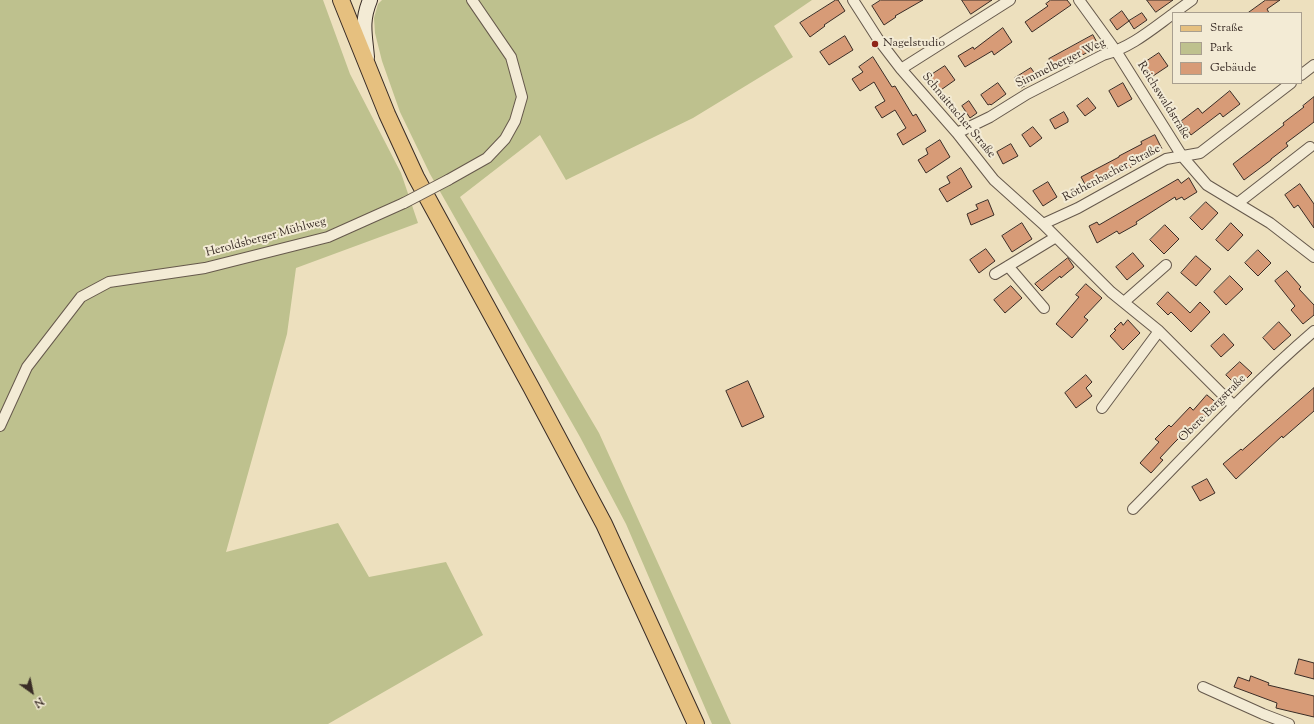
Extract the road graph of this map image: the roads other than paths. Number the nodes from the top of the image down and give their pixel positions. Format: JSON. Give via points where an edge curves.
{"nodes":[{"id":1,"x":370,"y":0,"type":"edge"},
{"id":2,"x":472,"y":0,"type":"edge"},
{"id":3,"x":853,"y":0,"type":"edge"},
{"id":4,"x":1010,"y":0,"type":"edge"},
{"id":5,"x":1079,"y":0,"type":"edge"},
{"id":6,"x":1192,"y":0,"type":"edge"},
{"id":7,"x":345,"y":1,"type":"edge"},
{"id":8,"x":1174,"y":12,"type":"edge"},
{"id":9,"x":1172,"y":14,"type":"edge"},
{"id":10,"x":1116,"y":51,"type":"junction"},
{"id":11,"x":1314,"y":65,"type":"edge"},
{"id":12,"x":902,"y":69,"type":"junction"},
{"id":13,"x":369,"y":71,"type":"junction"},
{"id":14,"x":1302,"y":74,"type":"edge"},
{"id":15,"x":1290,"y":84,"type":"edge"},
{"id":16,"x":957,"y":134,"type":"junction"},
{"id":17,"x":1310,"y":148,"type":"dead end"},
{"id":18,"x":1182,"y":156,"type":"junction"},
{"id":19,"x":1238,"y":203,"type":"junction"},
{"id":20,"x":1043,"y":224,"type":"junction"},
{"id":21,"x":1056,"y":237,"type":"junction"},
{"id":22,"x":1314,"y":257,"type":"edge"},
{"id":23,"x":1166,"y":265,"type":"dead end"},
{"id":24,"x":1008,"y":266,"type":"junction"},
{"id":25,"x":995,"y":274,"type":"dead end"},
{"id":26,"x":1124,"y":302,"type":"junction"},
{"id":27,"x":1044,"y":308,"type":"dead end"},
{"id":28,"x":1159,"y":331,"type":"junction"},
{"id":29,"x":1314,"y":331,"type":"edge"},
{"id":30,"x":1234,"y":406,"type":"junction"},
{"id":31,"x":1102,"y":408,"type":"dead end"},
{"id":32,"x":0,"y":426,"type":"edge"},
{"id":33,"x":1133,"y":509,"type":"dead end"},
{"id":34,"x":1203,"y":687,"type":"dead end"},
{"id":35,"x":1262,"y":719,"type":"edge"},
{"id":36,"x":696,"y":724,"type":"edge"},
{"id":37,"x":1289,"y":724,"type":"edge"}],
"edges":[{"from":1,"to":13,"type":"street","via":[[364,25]]},
{"from":2,"to":32,"type":"street","name":"Heroldsberger Mühlweg","bridge":true,"via":[[511,57],[522,97],[515,121],[505,139],[487,158],[404,203],[328,237],[205,268],[109,282],[81,297],[27,367]]},
{"from":3,"to":12,"type":"street","name":"Schnaittacher Straße","via":[[878,39]]},
{"from":4,"to":12,"type":"street"},
{"from":5,"to":10,"type":"street","name":"Reichswaldstraße"},
{"from":6,"to":8,"type":"street","name":"Simmelberger Weg"},
{"from":7,"to":13,"type":"main road"},
{"from":9,"to":10,"type":"street","name":"Simmelberger Weg","via":[[1128,46]]},
{"from":10,"to":16,"type":"street","name":"Simmelberger Weg","via":[[1103,55],[1027,94]]},
{"from":10,"to":18,"type":"street","name":"Reichswaldstraße"},
{"from":11,"to":14,"type":"street"},
{"from":12,"to":16,"type":"street","name":"Schnaittacher Straße"},
{"from":13,"to":36,"type":"main road","via":[[416,177],[604,524]]},
{"from":15,"to":18,"type":"street","name":"Röthenbacher Straße","via":[[1200,153]]},
{"from":16,"to":20,"type":"street","name":"Schnaittacher Straße","via":[[994,180]]},
{"from":17,"to":19,"type":"street"},
{"from":18,"to":19,"type":"street","name":"Reichswaldstraße","via":[[1207,185]]},
{"from":18,"to":20,"type":"street","name":"Röthenbacher Straße","via":[[1166,159],[1078,208]]},
{"from":19,"to":22,"type":"street","name":"Reichswaldstraße","via":[[1270,223]]},
{"from":20,"to":21,"type":"street","name":"Schnaittacher Straße"},
{"from":21,"to":24,"type":"street"},
{"from":21,"to":26,"type":"street","name":"Schnaittacher Straße"},
{"from":23,"to":26,"type":"street"},
{"from":24,"to":25,"type":"street"},
{"from":24,"to":27,"type":"street"},
{"from":26,"to":28,"type":"street","name":"Schnaittacher Straße"},
{"from":28,"to":30,"type":"street","name":"Schnaittacher Straße"},
{"from":28,"to":31,"type":"street"},
{"from":29,"to":30,"type":"street","name":"Obere Bergstraße"},
{"from":30,"to":33,"type":"street","name":"Obere Bergstraße"},
{"from":34,"to":35,"type":"street"},
{"from":35,"to":37,"type":"street"}]}
